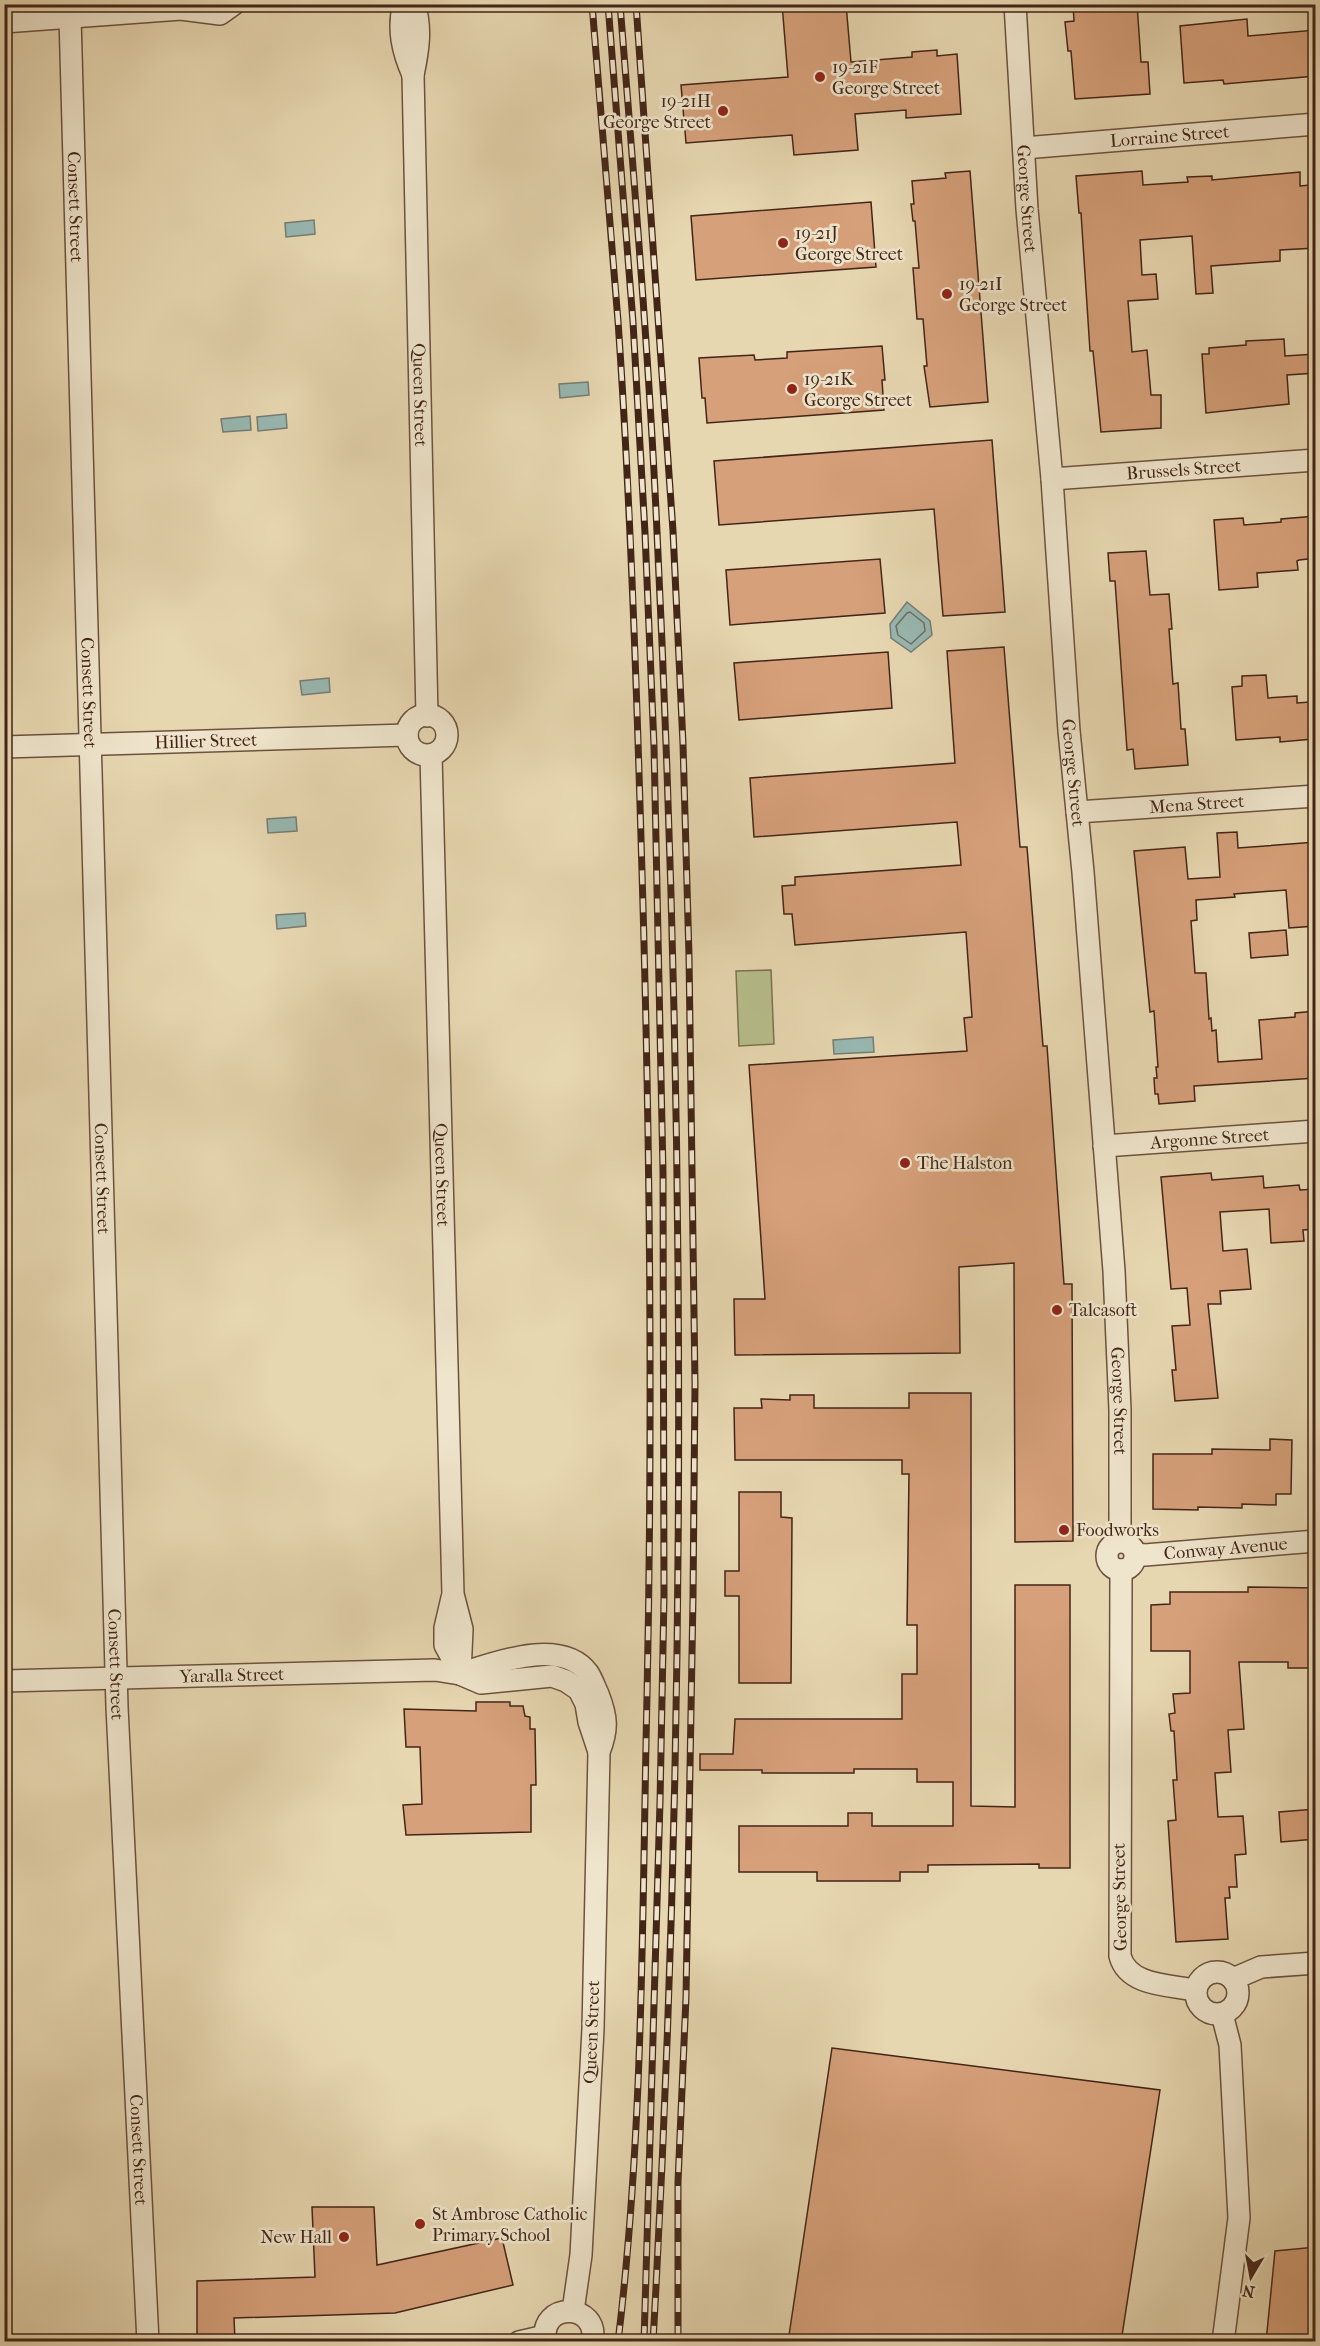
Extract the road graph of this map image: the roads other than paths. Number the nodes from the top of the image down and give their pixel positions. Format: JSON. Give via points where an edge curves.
{"nodes":[{"id":1,"x":234,"y":4,"type":"edge"},
{"id":2,"x":404,"y":4,"type":"edge"},
{"id":3,"x":414,"y":4,"type":"edge"},
{"id":4,"x":1015,"y":4,"type":"edge"},
{"id":5,"x":70,"y":17,"type":"junction"},
{"id":6,"x":4,"y":22,"type":"edge"},
{"id":7,"x":413,"y":75,"type":"junction"},
{"id":8,"x":1316,"y":124,"type":"edge"},
{"id":9,"x":1024,"y":148,"type":"junction"},
{"id":10,"x":1316,"y":460,"type":"edge"},
{"id":11,"x":1052,"y":479,"type":"junction"},
{"id":12,"x":427,"y":716,"type":"junction"},
{"id":13,"x":407,"y":735,"type":"junction"},
{"id":14,"x":90,"y":744,"type":"junction"},
{"id":15,"x":4,"y":747,"type":"edge"},
{"id":16,"x":431,"y":755,"type":"junction"},
{"id":17,"x":1316,"y":796,"type":"edge"},
{"id":18,"x":1077,"y":812,"type":"junction"},
{"id":19,"x":1316,"y":1131,"type":"edge"},
{"id":20,"x":1104,"y":1146,"type":"junction"},
{"id":21,"x":1316,"y":1541,"type":"edge"},
{"id":22,"x":1128,"y":1548,"type":"junction"},
{"id":23,"x":460,"y":1674,"type":"junction"},
{"id":24,"x":117,"y":1678,"type":"junction"},
{"id":25,"x":4,"y":1681,"type":"edge"},
{"id":26,"x":1316,"y":1964,"type":"edge"},
{"id":27,"x":1233,"y":1979,"type":"junction"},
{"id":28,"x":1195,"y":1990,"type":"junction"},
{"id":29,"x":1222,"y":2014,"type":"junction"},
{"id":30,"x":573,"y":2311,"type":"junction"},
{"id":31,"x":546,"y":2339,"type":"edge"},
{"id":32,"x":148,"y":2342,"type":"edge"},
{"id":33,"x":519,"y":2342,"type":"edge"},
{"id":34,"x":592,"y":2342,"type":"edge"},
{"id":35,"x":1223,"y":2342,"type":"edge"}],
"edges":[{"from":1,"to":5,"type":"street","via":[[220,14],[182,9]]},
{"from":2,"to":7,"type":"street","name":"Queen Street","via":[[400,17],[403,50]]},
{"from":3,"to":7,"type":"street","name":"Queen Street","via":[[419,48]]},
{"from":4,"to":9,"type":"street","name":"George Street"},
{"from":5,"to":6,"type":"street"},
{"from":5,"to":14,"type":"street","name":"Consett Street"},
{"from":7,"to":12,"type":"street","name":"Queen Street"},
{"from":8,"to":9,"type":"street","name":"Lorraine Street"},
{"from":9,"to":11,"type":"street","name":"George Street"},
{"from":10,"to":11,"type":"street","name":"Brussels Street"},
{"from":11,"to":18,"type":"street","name":"George Street"},
{"from":12,"to":13,"type":"street","via":[[416,719]]},
{"from":12,"to":16,"type":"street","via":[[439,720],[446,730],[445,743]]},
{"from":13,"to":14,"type":"street","name":"Hillier Street"},
{"from":13,"to":16,"type":"street","via":[[414,750]]},
{"from":14,"to":15,"type":"street","name":"Hillier Street"},
{"from":14,"to":24,"type":"street","name":"Consett Street"},
{"from":16,"to":23,"type":"street","name":"Queen Street","via":[[453,1594],[445,1645]]},
{"from":17,"to":18,"type":"street","name":"Mena Street"},
{"from":18,"to":20,"type":"street","name":"George Street"},
{"from":19,"to":20,"type":"street","name":"Argonne Street"},
{"from":20,"to":22,"type":"street","name":"George Street"},
{"from":21,"to":22,"type":"street","name":"Conway Avenue"},
{"from":22,"to":28,"type":"street","name":"George Street","via":[[1132,1565],[1121,1570],[1120,1956],[1123,1967],[1137,1978]]},
{"from":23,"to":24,"type":"street","name":"Yaralla Street","via":[[435,1670]]},
{"from":23,"to":30,"type":"street","name":"Queen Street","via":[[516,1658],[554,1655],[572,1660],[587,1672],[604,1710],[607,1733],[599,1752],[581,2255]]},
{"from":24,"to":25,"type":"street","name":"Yaralla Street"},
{"from":24,"to":32,"type":"street","name":"Consett Street"},
{"from":26,"to":27,"type":"street","via":[[1261,1967]]},
{"from":27,"to":28,"type":"street","via":[[1214,1972],[1202,1978]]},
{"from":27,"to":29,"type":"street","via":[[1237,2000]]},
{"from":28,"to":29,"type":"street","via":[[1202,2009]]},
{"from":29,"to":35,"type":"street","via":[[1230,2045],[1239,2218]]},
{"from":30,"to":31,"type":"street","via":[[549,2322]]},
{"from":30,"to":34,"type":"street","via":[[590,2323]]},
{"from":31,"to":33,"type":"street"}]}
